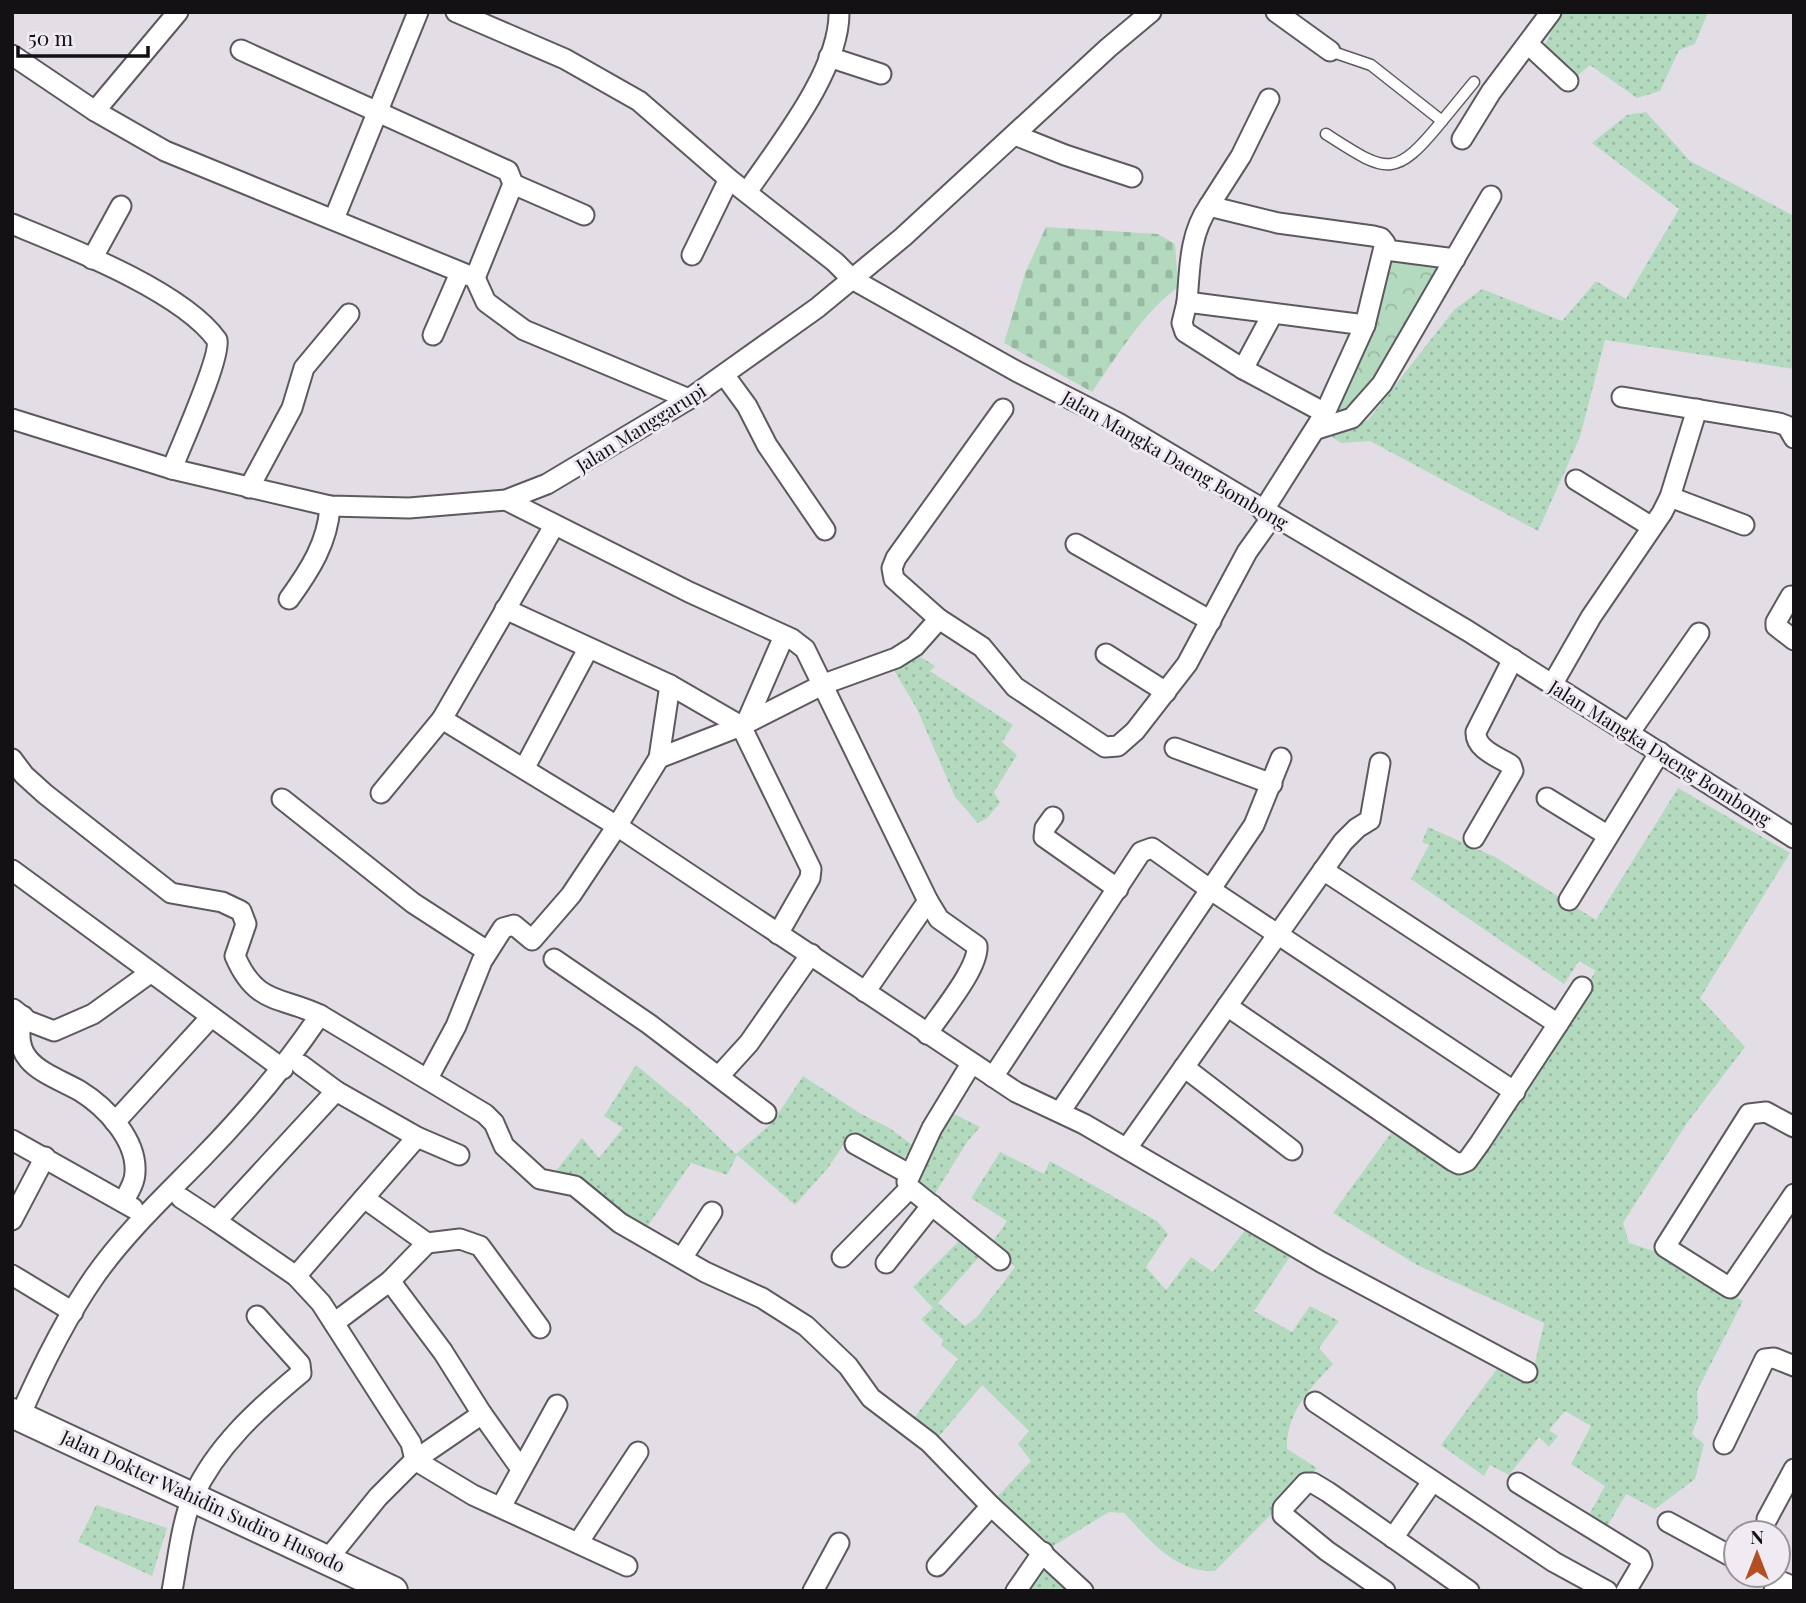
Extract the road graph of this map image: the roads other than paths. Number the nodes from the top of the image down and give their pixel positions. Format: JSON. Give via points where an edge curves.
{"nodes":[{"id":1,"x":178,"y":12,"type":"edge"},
{"id":2,"x":418,"y":12,"type":"edge"},
{"id":3,"x":456,"y":12,"type":"edge"},
{"id":4,"x":839,"y":12,"type":"edge"},
{"id":5,"x":1151,"y":12,"type":"edge"},
{"id":6,"x":1276,"y":12,"type":"edge"},
{"id":7,"x":1551,"y":12,"type":"edge"},
{"id":8,"x":1528,"y":44,"type":"junction"},
{"id":9,"x":241,"y":50,"type":"dead end"},
{"id":10,"x":1331,"y":51,"type":"joint"},
{"id":11,"x":12,"y":55,"type":"edge"},
{"id":12,"x":829,"y":57,"type":"junction"},
{"id":13,"x":881,"y":74,"type":"dead end"},
{"id":14,"x":1569,"y":81,"type":"dead end"},
{"id":15,"x":1474,"y":82,"type":"dead end"},
{"id":16,"x":1269,"y":99,"type":"dead end"},
{"id":17,"x":95,"y":111,"type":"junction"},
{"id":18,"x":380,"y":111,"type":"junction"},
{"id":19,"x":1442,"y":121,"type":"junction"},
{"id":20,"x":1326,"y":134,"type":"dead end"},
{"id":21,"x":1015,"y":135,"type":"junction"},
{"id":22,"x":1462,"y":139,"type":"dead end"},
{"id":23,"x":1132,"y":177,"type":"dead end"},
{"id":24,"x":729,"y":178,"type":"junction"},
{"id":25,"x":513,"y":184,"type":"junction"},
{"id":26,"x":747,"y":192,"type":"junction"},
{"id":27,"x":1490,"y":196,"type":"dead end"},
{"id":28,"x":121,"y":206,"type":"dead end"},
{"id":29,"x":1209,"y":206,"type":"junction"},
{"id":30,"x":584,"y":215,"type":"dead end"},
{"id":31,"x":334,"y":219,"type":"junction"},
{"id":32,"x":12,"y":224,"type":"edge"},
{"id":33,"x":1386,"y":250,"type":"junction"},
{"id":34,"x":692,"y":255,"type":"dead end"},
{"id":35,"x":92,"y":259,"type":"junction"},
{"id":36,"x":1455,"y":259,"type":"junction"},
{"id":37,"x":467,"y":276,"type":"junction"},
{"id":38,"x":852,"y":279,"type":"junction"},
{"id":39,"x":1187,"y":302,"type":"junction"},
{"id":40,"x":349,"y":314,"type":"dead end"},
{"id":41,"x":1272,"y":315,"type":"junction"},
{"id":42,"x":1365,"y":325,"type":"junction"},
{"id":43,"x":433,"y":335,"type":"dead end"},
{"id":44,"x":1243,"y":369,"type":"junction"},
{"id":45,"x":725,"y":376,"type":"junction"},
{"id":46,"x":1622,"y":397,"type":"dead end"},
{"id":47,"x":689,"y":399,"type":"junction"},
{"id":48,"x":1003,"y":409,"type":"dead end"},
{"id":49,"x":1697,"y":409,"type":"junction"},
{"id":50,"x":12,"y":419,"type":"edge"},
{"id":51,"x":1321,"y":421,"type":"junction"},
{"id":52,"x":1794,"y":438,"type":"edge"},
{"id":53,"x":172,"y":469,"type":"junction"},
{"id":54,"x":1576,"y":480,"type":"dead end"},
{"id":55,"x":249,"y":488,"type":"junction"},
{"id":56,"x":1670,"y":497,"type":"junction"},
{"id":57,"x":506,"y":500,"type":"junction"},
{"id":58,"x":330,"y":506,"type":"junction"},
{"id":59,"x":1268,"y":514,"type":"junction"},
{"id":60,"x":1744,"y":525,"type":"dead end"},
{"id":61,"x":554,"y":526,"type":"junction"},
{"id":62,"x":1652,"y":527,"type":"junction"},
{"id":63,"x":825,"y":530,"type":"dead end"},
{"id":64,"x":1076,"y":544,"type":"dead end"},
{"id":65,"x":1791,"y":596,"type":"dead end"},
{"id":66,"x":289,"y":599,"type":"dead end"},
{"id":67,"x":505,"y":609,"type":"junction"},
{"id":68,"x":939,"y":619,"type":"junction"},
{"id":69,"x":1211,"y":621,"type":"junction"},
{"id":70,"x":1699,"y":633,"type":"dead end"},
{"id":71,"x":784,"y":636,"type":"junction"},
{"id":72,"x":1794,"y":640,"type":"edge"},
{"id":73,"x":589,"y":649,"type":"junction"},
{"id":74,"x":1106,"y":654,"type":"dead end"},
{"id":75,"x":1513,"y":659,"type":"junction"},
{"id":76,"x":824,"y":684,"type":"junction"},
{"id":77,"x":670,"y":685,"type":"junction"},
{"id":78,"x":1552,"y":685,"type":"junction"},
{"id":79,"x":1166,"y":692,"type":"junction"},
{"id":80,"x":442,"y":719,"type":"junction"},
{"id":81,"x":744,"y":724,"type":"junction"},
{"id":82,"x":1630,"y":732,"type":"junction"},
{"id":83,"x":1175,"y":748,"type":"dead end"},
{"id":84,"x":1660,"y":752,"type":"junction"},
{"id":85,"x":12,"y":758,"type":"edge"},
{"id":86,"x":659,"y":758,"type":"junction"},
{"id":87,"x":1281,"y":758,"type":"dead end"},
{"id":88,"x":1381,"y":763,"type":"dead end"},
{"id":89,"x":525,"y":767,"type":"junction"},
{"id":90,"x":1272,"y":784,"type":"junction"},
{"id":91,"x":381,"y":793,"type":"dead end"},
{"id":92,"x":1547,"y":798,"type":"dead end"},
{"id":93,"x":282,"y":799,"type":"dead end"},
{"id":94,"x":1053,"y":817,"type":"dead end"},
{"id":95,"x":617,"y":825,"type":"junction"},
{"id":96,"x":1607,"y":835,"type":"junction"},
{"id":97,"x":1474,"y":838,"type":"dead end"},
{"id":98,"x":1794,"y":838,"type":"edge"},
{"id":99,"x":12,"y":870,"type":"edge"},
{"id":100,"x":1323,"y":870,"type":"junction"},
{"id":101,"x":1118,"y":889,"type":"junction"},
{"id":102,"x":1211,"y":890,"type":"junction"},
{"id":103,"x":1569,"y":900,"type":"dead end"},
{"id":104,"x":928,"y":901,"type":"junction"},
{"id":105,"x":778,"y":934,"type":"junction"},
{"id":106,"x":1277,"y":934,"type":"junction"},
{"id":107,"x":811,"y":954,"type":"junction"},
{"id":108,"x":485,"y":955,"type":"junction"},
{"id":109,"x":554,"y":959,"type":"dead end"},
{"id":110,"x":150,"y":973,"type":"junction"},
{"id":111,"x":1582,"y":987,"type":"dead end"},
{"id":112,"x":865,"y":992,"type":"junction"},
{"id":113,"x":1227,"y":1006,"type":"junction"},
{"id":114,"x":17,"y":1012,"type":"edge"},
{"id":115,"x":320,"y":1015,"type":"junction"},
{"id":116,"x":211,"y":1017,"type":"junction"},
{"id":117,"x":1558,"y":1024,"type":"junction"},
{"id":118,"x":927,"y":1034,"type":"junction"},
{"id":119,"x":971,"y":1064,"type":"junction"},
{"id":120,"x":292,"y":1067,"type":"junction"},
{"id":121,"x":1184,"y":1067,"type":"junction"},
{"id":122,"x":719,"y":1076,"type":"junction"},
{"id":123,"x":993,"y":1077,"type":"junction"},
{"id":124,"x":428,"y":1078,"type":"junction"},
{"id":125,"x":335,"y":1091,"type":"junction"},
{"id":126,"x":1515,"y":1091,"type":"junction"},
{"id":127,"x":1060,"y":1112,"type":"junction"},
{"id":128,"x":766,"y":1113,"type":"dead end"},
{"id":129,"x":115,"y":1122,"type":"junction"},
{"id":130,"x":1794,"y":1127,"type":"edge"},
{"id":131,"x":417,"y":1137,"type":"junction"},
{"id":132,"x":12,"y":1140,"type":"edge"},
{"id":133,"x":855,"y":1144,"type":"dead end"},
{"id":134,"x":1127,"y":1148,"type":"junction"},
{"id":135,"x":1292,"y":1150,"type":"dead end"},
{"id":136,"x":459,"y":1155,"type":"dead end"},
{"id":137,"x":45,"y":1157,"type":"junction"},
{"id":138,"x":909,"y":1181,"type":"junction"},
{"id":139,"x":1794,"y":1194,"type":"edge"},
{"id":140,"x":181,"y":1198,"type":"dead end"},
{"id":141,"x":364,"y":1198,"type":"junction"},
{"id":142,"x":123,"y":1202,"type":"junction"},
{"id":143,"x":932,"y":1205,"type":"junction"},
{"id":144,"x":712,"y":1212,"type":"dead end"},
{"id":145,"x":145,"y":1215,"type":"junction"},
{"id":146,"x":12,"y":1220,"type":"edge"},
{"id":147,"x":216,"y":1221,"type":"junction"},
{"id":148,"x":427,"y":1243,"type":"junction"},
{"id":149,"x":842,"y":1257,"type":"dead end"},
{"id":150,"x":682,"y":1258,"type":"junction"},
{"id":151,"x":1000,"y":1260,"type":"dead end"},
{"id":152,"x":886,"y":1263,"type":"dead end"},
{"id":153,"x":12,"y":1275,"type":"edge"},
{"id":154,"x":296,"y":1276,"type":"junction"},
{"id":155,"x":390,"y":1281,"type":"junction"},
{"id":156,"x":73,"y":1312,"type":"junction"},
{"id":157,"x":257,"y":1316,"type":"dead end"},
{"id":158,"x":334,"y":1324,"type":"junction"},
{"id":159,"x":540,"y":1328,"type":"dead end"},
{"id":160,"x":1791,"y":1359,"type":"edge"},
{"id":161,"x":1527,"y":1372,"type":"dead end"},
{"id":162,"x":1315,"y":1402,"type":"dead end"},
{"id":163,"x":557,"y":1405,"type":"dead end"},
{"id":164,"x":482,"y":1414,"type":"junction"},
{"id":165,"x":16,"y":1415,"type":"edge"},
{"id":166,"x":1724,"y":1444,"type":"dead end"},
{"id":167,"x":638,"y":1452,"type":"dead end"},
{"id":168,"x":415,"y":1460,"type":"junction"},
{"id":169,"x":521,"y":1468,"type":"junction"},
{"id":170,"x":1794,"y":1469,"type":"edge"},
{"id":171,"x":1432,"y":1482,"type":"junction"},
{"id":172,"x":1518,"y":1483,"type":"dead end"},
{"id":173,"x":192,"y":1499,"type":"junction"},
{"id":174,"x":990,"y":1506,"type":"junction"},
{"id":175,"x":501,"y":1507,"type":"junction"},
{"id":176,"x":1767,"y":1519,"type":"dead end"},
{"id":177,"x":1668,"y":1522,"type":"dead end"},
{"id":178,"x":1392,"y":1538,"type":"junction"},
{"id":179,"x":578,"y":1543,"type":"junction"},
{"id":180,"x":839,"y":1543,"type":"dead end"},
{"id":181,"x":1722,"y":1551,"type":"edge"},
{"id":182,"x":1043,"y":1552,"type":"junction"},
{"id":183,"x":327,"y":1560,"type":"junction"},
{"id":184,"x":627,"y":1566,"type":"dead end"},
{"id":185,"x":937,"y":1566,"type":"dead end"},
{"id":186,"x":172,"y":1591,"type":"edge"},
{"id":187,"x":393,"y":1591,"type":"edge"},
{"id":188,"x":813,"y":1591,"type":"edge"},
{"id":189,"x":1016,"y":1591,"type":"edge"},
{"id":190,"x":1083,"y":1591,"type":"edge"},
{"id":191,"x":1385,"y":1591,"type":"edge"},
{"id":192,"x":1469,"y":1591,"type":"edge"},
{"id":193,"x":1607,"y":1591,"type":"edge"},
{"id":194,"x":1626,"y":1591,"type":"edge"}],
"edges":[{"from":1,"to":17,"type":"street"},
{"from":2,"to":18,"type":"street"},
{"from":3,"to":24,"type":"street","name":"Jalan Mangka Daeng Bombong","via":[[565,59],[629,95]]},
{"from":4,"to":12,"type":"street"},
{"from":5,"to":21,"type":"street","name":"Jalan Manggarupi"},
{"from":6,"to":10,"type":"street"},
{"from":7,"to":8,"type":"street"},
{"from":8,"to":14,"type":"street"},
{"from":8,"to":22,"type":"street"},
{"from":9,"to":18,"type":"street"},
{"from":10,"to":19,"type":"lane","via":[[1371,65]]},
{"from":11,"to":17,"type":"street"},
{"from":12,"to":13,"type":"street"},
{"from":12,"to":26,"type":"street"},
{"from":15,"to":19,"type":"lane"},
{"from":16,"to":29,"type":"street"},
{"from":17,"to":31,"type":"street","via":[[165,151]]},
{"from":18,"to":25,"type":"street","via":[[508,170]]},
{"from":18,"to":31,"type":"street"},
{"from":19,"to":20,"type":"lane","via":[[1414,155],[1401,163],[1383,165],[1366,159]]},
{"from":21,"to":23,"type":"street"},
{"from":21,"to":38,"type":"street","name":"Jalan Manggarupi"},
{"from":24,"to":26,"type":"street","name":"Jalan Mangka Daeng Bombong"},
{"from":24,"to":34,"type":"street"},
{"from":25,"to":30,"type":"street"},
{"from":25,"to":37,"type":"street"},
{"from":26,"to":38,"type":"street","name":"Jalan Mangka Daeng Bombong"},
{"from":27,"to":36,"type":"street"},
{"from":28,"to":35,"type":"street"},
{"from":29,"to":33,"type":"street","via":[[1279,223],[1381,238]]},
{"from":29,"to":39,"type":"street","via":[[1193,237]]},
{"from":31,"to":37,"type":"street"},
{"from":32,"to":35,"type":"street"},
{"from":33,"to":36,"type":"street"},
{"from":33,"to":42,"type":"street"},
{"from":35,"to":53,"type":"street","via":[[183,307],[217,340],[213,369]]},
{"from":36,"to":51,"type":"street","via":[[1364,408],[1342,423]]},
{"from":37,"to":43,"type":"street"},
{"from":37,"to":47,"type":"street","via":[[486,302],[524,330]]},
{"from":38,"to":45,"type":"street","name":"Jalan Manggarupi"},
{"from":38,"to":59,"type":"street","name":"Jalan Mangka Daeng Bombong","via":[[1118,423]]},
{"from":39,"to":41,"type":"street"},
{"from":39,"to":44,"type":"street","via":[[1182,323],[1185,332]]},
{"from":40,"to":55,"type":"street","via":[[304,368],[292,408]]},
{"from":41,"to":42,"type":"street"},
{"from":41,"to":44,"type":"street"},
{"from":42,"to":51,"type":"street"},
{"from":44,"to":51,"type":"street"},
{"from":45,"to":47,"type":"street","name":"Jalan Manggarupi"},
{"from":45,"to":63,"type":"street"},
{"from":46,"to":49,"type":"street"},
{"from":47,"to":57,"type":"street","name":"Jalan Manggarupi","via":[[547,484]]},
{"from":48,"to":68,"type":"street","via":[[892,568],[894,579]]},
{"from":49,"to":52,"type":"street","via":[[1779,423],[1787,426]]},
{"from":49,"to":56,"type":"street"},
{"from":50,"to":53,"type":"street","name":"Jalan Manggarupi"},
{"from":51,"to":59,"type":"street"},
{"from":53,"to":55,"type":"street","name":"Jalan Manggarupi"},
{"from":54,"to":62,"type":"street"},
{"from":55,"to":58,"type":"street","name":"Jalan Manggarupi"},
{"from":56,"to":60,"type":"street"},
{"from":56,"to":62,"type":"street"},
{"from":57,"to":58,"type":"street","name":"Jalan Manggarupi","via":[[409,508]]},
{"from":57,"to":61,"type":"street"},
{"from":58,"to":66,"type":"street","via":[[323,543]]},
{"from":59,"to":69,"type":"street"},
{"from":59,"to":75,"type":"street","name":"Jalan Mangka Daeng Bombong"},
{"from":61,"to":67,"type":"street"},
{"from":61,"to":71,"type":"street"},
{"from":62,"to":78,"type":"street"},
{"from":64,"to":69,"type":"street"},
{"from":65,"to":72,"type":"street","via":[[1776,626]]},
{"from":67,"to":73,"type":"street"},
{"from":67,"to":80,"type":"street"},
{"from":68,"to":76,"type":"street","via":[[915,646],[896,658]]},
{"from":68,"to":79,"type":"street","via":[[982,647],[1015,687],[1105,747],[1112,749],[1123,742]]},
{"from":69,"to":79,"type":"street"},
{"from":70,"to":82,"type":"street"},
{"from":71,"to":76,"type":"street","via":[[805,649]]},
{"from":71,"to":81,"type":"street"},
{"from":73,"to":77,"type":"street"},
{"from":73,"to":89,"type":"street"},
{"from":74,"to":79,"type":"street"},
{"from":75,"to":78,"type":"street","name":"Jalan Mangka Daeng Bombong"},
{"from":75,"to":97,"type":"street","via":[[1476,732],[1478,745],[1511,765],[1513,771]]},
{"from":76,"to":81,"type":"street"},
{"from":76,"to":104,"type":"street"},
{"from":77,"to":81,"type":"street"},
{"from":77,"to":86,"type":"street"},
{"from":78,"to":82,"type":"street","name":"Jalan Mangka Daeng Bombong"},
{"from":80,"to":89,"type":"street"},
{"from":80,"to":91,"type":"street"},
{"from":81,"to":86,"type":"street"},
{"from":81,"to":105,"type":"street","via":[[811,869]]},
{"from":82,"to":84,"type":"street","name":"Jalan Mangka Daeng Bombong"},
{"from":83,"to":90,"type":"street"},
{"from":84,"to":96,"type":"street"},
{"from":84,"to":98,"type":"street","name":"Jalan Mangka Daeng Bombong"},
{"from":85,"to":115,"type":"street","via":[[45,794],[171,893],[222,902],[241,911],[246,924],[235,956],[242,971],[270,999]]},
{"from":86,"to":95,"type":"street"},
{"from":87,"to":90,"type":"street"},
{"from":88,"to":100,"type":"street","via":[[1373,816],[1351,833]]},
{"from":89,"to":95,"type":"street"},
{"from":90,"to":102,"type":"street","via":[[1254,825]]},
{"from":92,"to":96,"type":"street"},
{"from":93,"to":108,"type":"street"},
{"from":94,"to":101,"type":"street","via":[[1044,837]]},
{"from":95,"to":105,"type":"street"},
{"from":95,"to":108,"type":"street","via":[[571,895],[532,940],[510,923]]},
{"from":96,"to":103,"type":"street"},
{"from":99,"to":110,"type":"street"},
{"from":100,"to":106,"type":"street"},
{"from":100,"to":117,"type":"street"},
{"from":101,"to":102,"type":"street","via":[[1141,852],[1152,848]]},
{"from":101,"to":123,"type":"street"},
{"from":102,"to":106,"type":"street"},
{"from":102,"to":127,"type":"street"},
{"from":104,"to":112,"type":"street"},
{"from":104,"to":118,"type":"street","via":[[939,919],[978,951]]},
{"from":105,"to":107,"type":"street"},
{"from":106,"to":113,"type":"street"},
{"from":106,"to":126,"type":"street"},
{"from":107,"to":112,"type":"street"},
{"from":107,"to":122,"type":"street","via":[[749,1043]]},
{"from":108,"to":124,"type":"street","via":[[456,1026]]},
{"from":109,"to":122,"type":"street"},
{"from":110,"to":114,"type":"street","via":[[93,1014],[59,1030],[50,1030]]},
{"from":110,"to":116,"type":"street"},
{"from":111,"to":117,"type":"street"},
{"from":112,"to":118,"type":"street"},
{"from":113,"to":121,"type":"street"},
{"from":113,"to":126,"type":"street","via":[[1459,1164],[1467,1161]]},
{"from":114,"to":129,"type":"street","via":[[20,1042],[34,1065],[83,1093]]},
{"from":115,"to":120,"type":"street"},
{"from":115,"to":124,"type":"street"},
{"from":116,"to":120,"type":"street"},
{"from":116,"to":129,"type":"street"},
{"from":117,"to":126,"type":"street"},
{"from":118,"to":119,"type":"street"},
{"from":119,"to":123,"type":"street"},
{"from":119,"to":138,"type":"street"},
{"from":120,"to":125,"type":"street"},
{"from":120,"to":145,"type":"street"},
{"from":121,"to":134,"type":"street"},
{"from":121,"to":135,"type":"street"},
{"from":122,"to":128,"type":"street"},
{"from":123,"to":127,"type":"street"},
{"from":124,"to":150,"type":"street","via":[[492,1119],[504,1146],[540,1179],[575,1186],[620,1223]]},
{"from":125,"to":131,"type":"street"},
{"from":125,"to":147,"type":"street"},
{"from":127,"to":134,"type":"street"},
{"from":129,"to":142,"type":"street","via":[[135,1163],[134,1181]]},
{"from":130,"to":139,"type":"street","via":[[1766,1112],[1749,1114],[1665,1247],[1730,1288]]},
{"from":131,"to":136,"type":"street"},
{"from":131,"to":141,"type":"street"},
{"from":132,"to":137,"type":"street"},
{"from":133,"to":138,"type":"street"},
{"from":134,"to":161,"type":"street","via":[[1321,1262]]},
{"from":137,"to":142,"type":"street"},
{"from":137,"to":146,"type":"street"},
{"from":138,"to":143,"type":"street"},
{"from":138,"to":149,"type":"street"},
{"from":140,"to":147,"type":"street"},
{"from":141,"to":148,"type":"street"},
{"from":141,"to":154,"type":"street"},
{"from":142,"to":145,"type":"street"},
{"from":143,"to":151,"type":"street"},
{"from":143,"to":152,"type":"street"},
{"from":144,"to":150,"type":"street"},
{"from":145,"to":156,"type":"street","via":[[95,1276]]},
{"from":147,"to":154,"type":"street"},
{"from":148,"to":155,"type":"street"},
{"from":148,"to":159,"type":"street","via":[[460,1239],[480,1246]]},
{"from":150,"to":174,"type":"street","via":[[806,1326],[848,1366],[871,1398],[929,1442]]},
{"from":153,"to":156,"type":"street"},
{"from":154,"to":158,"type":"street"},
{"from":155,"to":158,"type":"street"},
{"from":155,"to":164,"type":"street"},
{"from":156,"to":165,"type":"street"},
{"from":157,"to":173,"type":"street","via":[[300,1364],[301,1373],[233,1435]]},
{"from":158,"to":168,"type":"street","via":[[411,1443]]},
{"from":160,"to":166,"type":"street","via":[[1765,1359]]},
{"from":162,"to":171,"type":"street"},
{"from":163,"to":169,"type":"street"},
{"from":164,"to":168,"type":"street"},
{"from":164,"to":169,"type":"street"},
{"from":165,"to":173,"type":"street","name":"Jalan Dokter Wahidin Sudiro Husodo"},
{"from":167,"to":179,"type":"street"},
{"from":168,"to":175,"type":"street"},
{"from":168,"to":183,"type":"street"},
{"from":169,"to":175,"type":"street"},
{"from":170,"to":176,"type":"street"},
{"from":171,"to":178,"type":"street"},
{"from":171,"to":193,"type":"street"},
{"from":172,"to":194,"type":"street","via":[[1640,1558],[1642,1564]]},
{"from":173,"to":183,"type":"street","name":"Jalan Dokter Wahidin Sudiro Husodo"},
{"from":173,"to":186,"type":"street"},
{"from":174,"to":182,"type":"street"},
{"from":174,"to":185,"type":"street"},
{"from":175,"to":179,"type":"street"},
{"from":177,"to":181,"type":"street"},
{"from":178,"to":191,"type":"street","via":[[1313,1483],[1306,1483],[1283,1508],[1285,1518]]},
{"from":178,"to":192,"type":"street"},
{"from":179,"to":184,"type":"street"},
{"from":180,"to":188,"type":"street"},
{"from":182,"to":189,"type":"street"},
{"from":182,"to":190,"type":"street"},
{"from":183,"to":187,"type":"street","name":"Jalan Dokter Wahidin Sudiro Husodo"}]}
